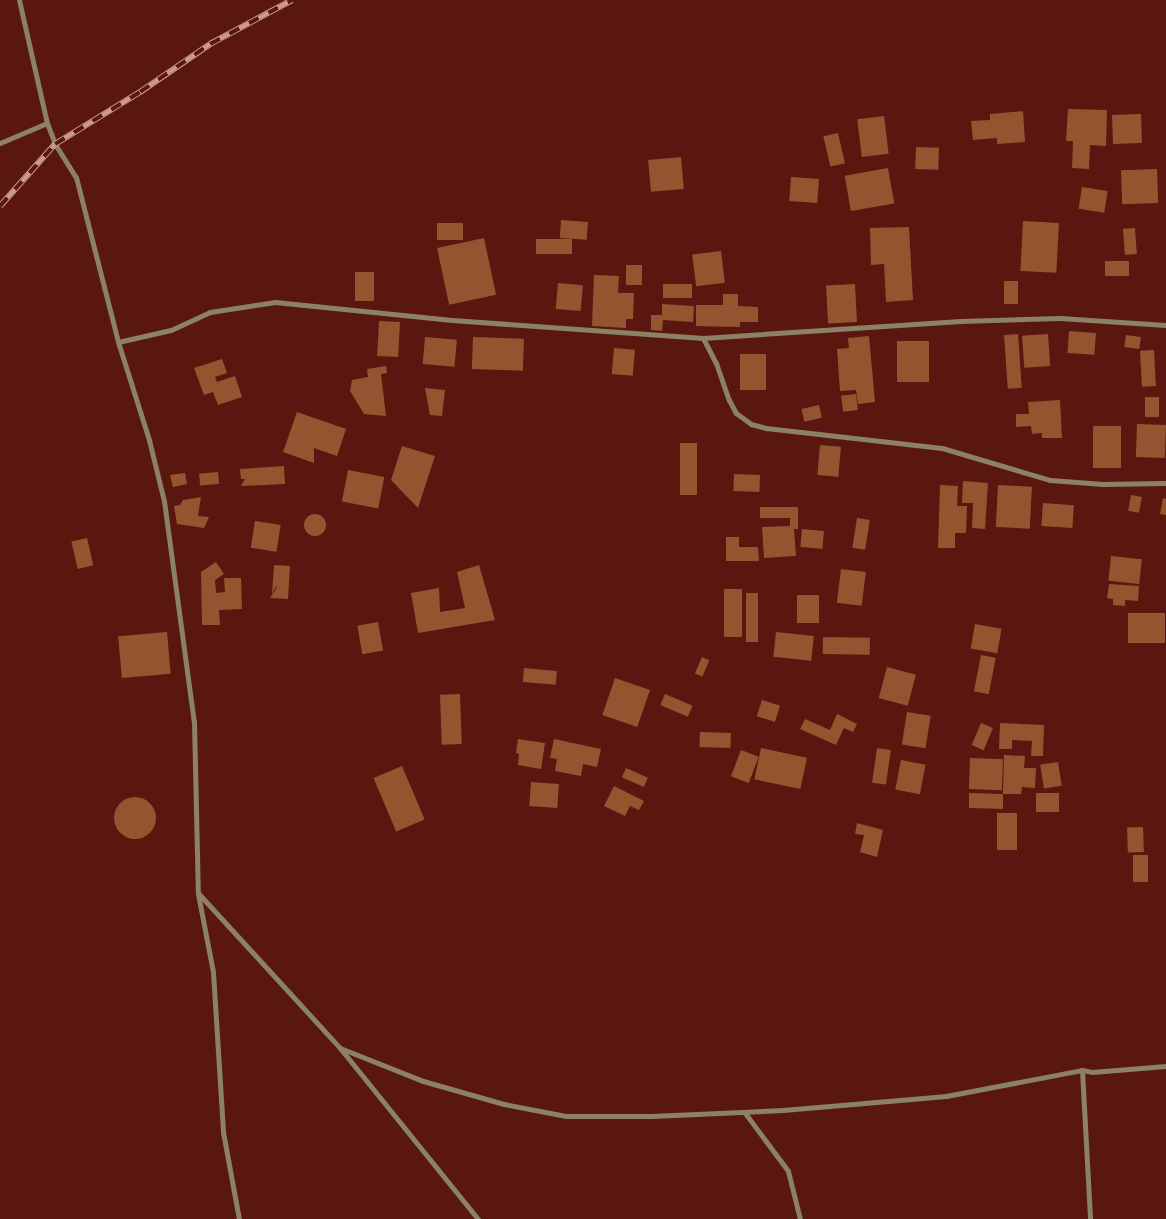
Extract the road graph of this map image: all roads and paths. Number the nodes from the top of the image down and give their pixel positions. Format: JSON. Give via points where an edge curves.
{"nodes":[{"id":1,"x":19,"y":0,"type":"edge"},
{"id":2,"x":47,"y":123,"type":"junction"},
{"id":3,"x":0,"y":143,"type":"edge"},
{"id":4,"x":1166,"y":325,"type":"edge"},
{"id":5,"x":703,"y":338,"type":"junction"},
{"id":6,"x":118,"y":342,"type":"junction"},
{"id":7,"x":1166,"y":483,"type":"edge"},
{"id":8,"x":198,"y":894,"type":"junction"},
{"id":9,"x":340,"y":1048,"type":"junction"},
{"id":10,"x":1166,"y":1066,"type":"edge"},
{"id":11,"x":1082,"y":1070,"type":"junction"},
{"id":12,"x":745,"y":1113,"type":"junction"},
{"id":13,"x":239,"y":1219,"type":"edge"},
{"id":14,"x":478,"y":1219,"type":"edge"},
{"id":15,"x":800,"y":1219,"type":"edge"},
{"id":16,"x":1090,"y":1219,"type":"edge"}],
"edges":[{"from":1,"to":2,"type":"street"},
{"from":2,"to":3,"type":"street"},
{"from":2,"to":6,"type":"street","via":[[55,144],[76,177]]},
{"from":4,"to":5,"type":"street","via":[[1050,318]]},
{"from":5,"to":6,"type":"street","via":[[452,320],[275,302],[210,312],[171,330]]},
{"from":5,"to":7,"type":"street","via":[[736,413],[751,424],[942,448],[1050,480],[1103,484]]},
{"from":6,"to":8,"type":"street","via":[[149,440],[164,501],[194,722]]},
{"from":8,"to":9,"type":"street"},
{"from":8,"to":13,"type":"street","via":[[213,972],[223,1132]]},
{"from":9,"to":12,"type":"street","via":[[423,1081],[504,1104],[566,1116]]},
{"from":9,"to":14,"type":"street"},
{"from":10,"to":11,"type":"street"},
{"from":11,"to":12,"type":"street","via":[[946,1096]]},
{"from":11,"to":16,"type":"street"},
{"from":12,"to":15,"type":"street","via":[[788,1171]]}]}
